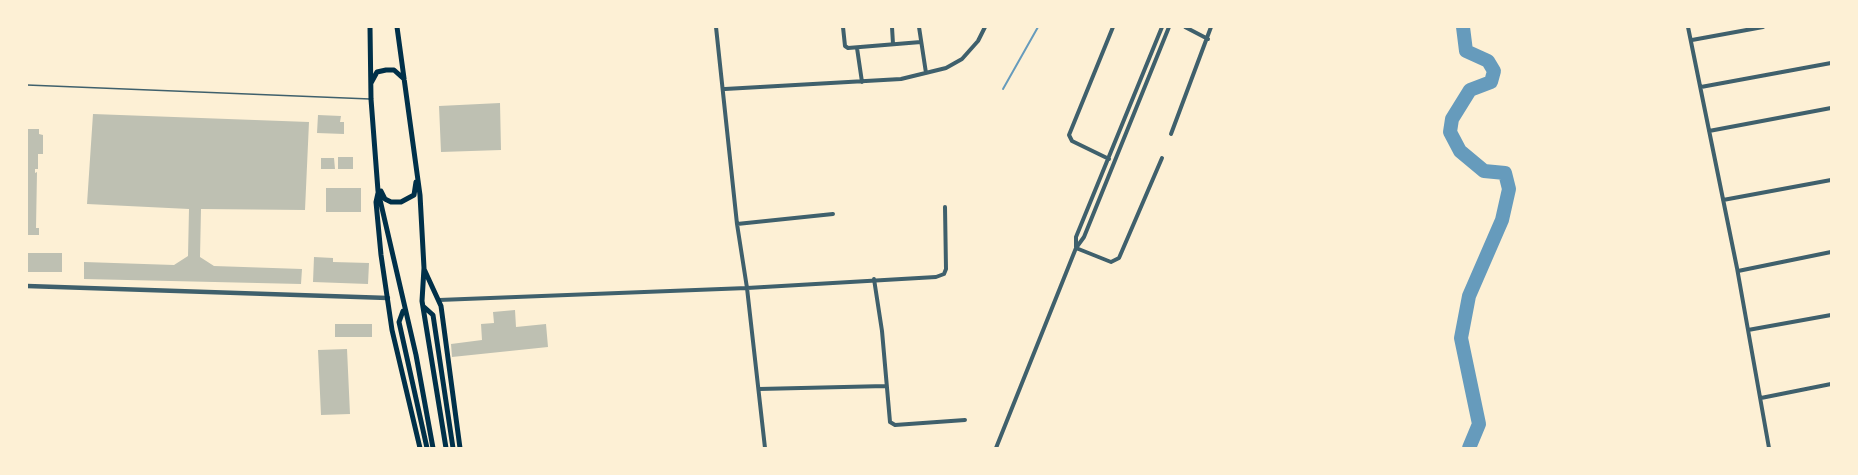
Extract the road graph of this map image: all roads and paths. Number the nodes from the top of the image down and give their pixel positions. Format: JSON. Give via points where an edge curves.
{"nodes":[{"id":1,"x":370,"y":27,"type":"edge"},
{"id":2,"x":397,"y":27,"type":"edge"},
{"id":3,"x":716,"y":27,"type":"edge"},
{"id":4,"x":843,"y":27,"type":"edge"},
{"id":5,"x":892,"y":27,"type":"edge"},
{"id":6,"x":919,"y":27,"type":"edge"},
{"id":7,"x":985,"y":27,"type":"edge"},
{"id":8,"x":1113,"y":27,"type":"edge"},
{"id":9,"x":1162,"y":27,"type":"edge"},
{"id":10,"x":1169,"y":27,"type":"edge"},
{"id":11,"x":1185,"y":27,"type":"edge"},
{"id":12,"x":1211,"y":27,"type":"edge"},
{"id":13,"x":1688,"y":27,"type":"edge"},
{"id":14,"x":1763,"y":27,"type":"edge"},
{"id":15,"x":1208,"y":39,"type":"junction"},
{"id":16,"x":1692,"y":40,"type":"junction"},
{"id":17,"x":921,"y":42,"type":"junction"},
{"id":18,"x":893,"y":44,"type":"junction"},
{"id":19,"x":857,"y":48,"type":"junction"},
{"id":20,"x":1831,"y":63,"type":"edge"},
{"id":21,"x":926,"y":73,"type":"junction"},
{"id":22,"x":404,"y":79,"type":"junction"},
{"id":23,"x":1140,"y":80,"type":"junction"},
{"id":24,"x":862,"y":82,"type":"junction"},
{"id":25,"x":1147,"y":83,"type":"junction"},
{"id":26,"x":370,"y":84,"type":"junction"},
{"id":27,"x":27,"y":85,"type":"edge"},
{"id":28,"x":1701,"y":87,"type":"junction"},
{"id":29,"x":725,"y":89,"type":"junction"},
{"id":30,"x":370,"y":99,"type":"junction"},
{"id":31,"x":1831,"y":108,"type":"edge"},
{"id":32,"x":1122,"y":125,"type":"junction"},
{"id":33,"x":1128,"y":128,"type":"junction"},
{"id":34,"x":1709,"y":131,"type":"junction"},
{"id":35,"x":1171,"y":134,"type":"dead end"},
{"id":36,"x":1107,"y":158,"type":"junction"},
{"id":37,"x":1162,"y":158,"type":"dead end"},
{"id":38,"x":1114,"y":162,"type":"junction"},
{"id":39,"x":417,"y":166,"type":"junction"},
{"id":40,"x":376,"y":172,"type":"junction"},
{"id":41,"x":1831,"y":180,"type":"edge"},
{"id":42,"x":378,"y":191,"type":"junction"},
{"id":43,"x":1723,"y":200,"type":"junction"},
{"id":44,"x":945,"y":207,"type":"dead end"},
{"id":45,"x":833,"y":214,"type":"dead end"},
{"id":46,"x":737,"y":224,"type":"junction"},
{"id":47,"x":1076,"y":248,"type":"junction"},
{"id":48,"x":1831,"y":252,"type":"edge"},
{"id":49,"x":424,"y":268,"type":"junction"},
{"id":50,"x":1737,"y":272,"type":"junction"},
{"id":51,"x":874,"y":279,"type":"junction"},
{"id":52,"x":27,"y":286,"type":"edge"},
{"id":53,"x":747,"y":288,"type":"junction"},
{"id":54,"x":388,"y":298,"type":"junction"},
{"id":55,"x":439,"y":300,"type":"junction"},
{"id":56,"x":424,"y":307,"type":"dead end"},
{"id":57,"x":403,"y":311,"type":"dead end"},
{"id":58,"x":1831,"y":315,"type":"edge"},
{"id":59,"x":1748,"y":330,"type":"junction"},
{"id":60,"x":1831,"y":384,"type":"edge"},
{"id":61,"x":886,"y":386,"type":"junction"},
{"id":62,"x":759,"y":389,"type":"junction"},
{"id":63,"x":1761,"y":398,"type":"junction"},
{"id":64,"x":965,"y":420,"type":"dead end"},
{"id":65,"x":420,"y":448,"type":"edge"},
{"id":66,"x":427,"y":448,"type":"edge"},
{"id":67,"x":433,"y":448,"type":"edge"},
{"id":68,"x":446,"y":448,"type":"edge"},
{"id":69,"x":453,"y":448,"type":"edge"},
{"id":70,"x":460,"y":448,"type":"edge"},
{"id":71,"x":765,"y":448,"type":"edge"},
{"id":72,"x":996,"y":448,"type":"edge"},
{"id":73,"x":1769,"y":448,"type":"edge"}],
"edges":[{"from":1,"to":26,"type":"main road"},
{"from":2,"to":22,"type":"main road"},
{"from":3,"to":29,"type":"street"},
{"from":4,"to":19,"type":"street","via":[[845,46]]},
{"from":5,"to":18,"type":"street"},
{"from":6,"to":17,"type":"street"},
{"from":7,"to":21,"type":"street","via":[[978,42],[962,59]]},
{"from":8,"to":36,"type":"street","via":[[1069,135],[1072,141]]},
{"from":9,"to":23,"type":"street"},
{"from":10,"to":25,"type":"street"},
{"from":11,"to":15,"type":"street"},
{"from":12,"to":15,"type":"street"},
{"from":13,"to":16,"type":"street"},
{"from":14,"to":16,"type":"street"},
{"from":15,"to":35,"type":"street"},
{"from":16,"to":28,"type":"street"},
{"from":17,"to":18,"type":"street"},
{"from":17,"to":21,"type":"street"},
{"from":18,"to":19,"type":"street"},
{"from":19,"to":24,"type":"street"},
{"from":20,"to":28,"type":"street"},
{"from":21,"to":24,"type":"street"},
{"from":22,"to":26,"type":"main road","via":[[394,70],[386,70],[377,72]]},
{"from":22,"to":39,"type":"main road"},
{"from":23,"to":25,"type":"street"},
{"from":23,"to":32,"type":"street"},
{"from":24,"to":29,"type":"street"},
{"from":25,"to":33,"type":"street"},
{"from":26,"to":30,"type":"main road"},
{"from":27,"to":30,"type":"lane"},
{"from":28,"to":34,"type":"street"},
{"from":29,"to":46,"type":"street"},
{"from":30,"to":40,"type":"main road"},
{"from":31,"to":34,"type":"street"},
{"from":32,"to":33,"type":"street"},
{"from":32,"to":36,"type":"street"},
{"from":33,"to":38,"type":"street"},
{"from":34,"to":43,"type":"street"},
{"from":36,"to":38,"type":"street"},
{"from":36,"to":47,"type":"street","via":[[1076,237]]},
{"from":37,"to":47,"type":"street","via":[[1119,258],[1111,262]]},
{"from":38,"to":47,"type":"street"},
{"from":39,"to":40,"type":"main road","via":[[414,195],[401,202],[384,199]]},
{"from":39,"to":49,"type":"main road"},
{"from":40,"to":42,"type":"main road"},
{"from":41,"to":43,"type":"street"},
{"from":42,"to":54,"type":"main road","via":[[376,202]]},
{"from":42,"to":67,"type":"main road"},
{"from":43,"to":50,"type":"street"},
{"from":44,"to":51,"type":"street","via":[[945,274]]},
{"from":45,"to":46,"type":"street"},
{"from":46,"to":53,"type":"street"},
{"from":47,"to":72,"type":"street"},
{"from":48,"to":50,"type":"street"},
{"from":49,"to":55,"type":"main road"},
{"from":49,"to":68,"type":"main road","via":[[422,301]]},
{"from":50,"to":59,"type":"street"},
{"from":51,"to":53,"type":"street"},
{"from":51,"to":61,"type":"street"},
{"from":52,"to":54,"type":"street"},
{"from":53,"to":55,"type":"street"},
{"from":53,"to":62,"type":"street"},
{"from":54,"to":65,"type":"main road","via":[[398,360]]},
{"from":55,"to":70,"type":"main road"},
{"from":56,"to":69,"type":"main road","via":[[433,315]]},
{"from":57,"to":66,"type":"main road","via":[[399,322]]},
{"from":58,"to":59,"type":"street"},
{"from":59,"to":63,"type":"street"},
{"from":60,"to":63,"type":"street"},
{"from":61,"to":62,"type":"street"},
{"from":61,"to":64,"type":"street","via":[[891,424]]},
{"from":62,"to":71,"type":"street"},
{"from":63,"to":73,"type":"street"}]}
